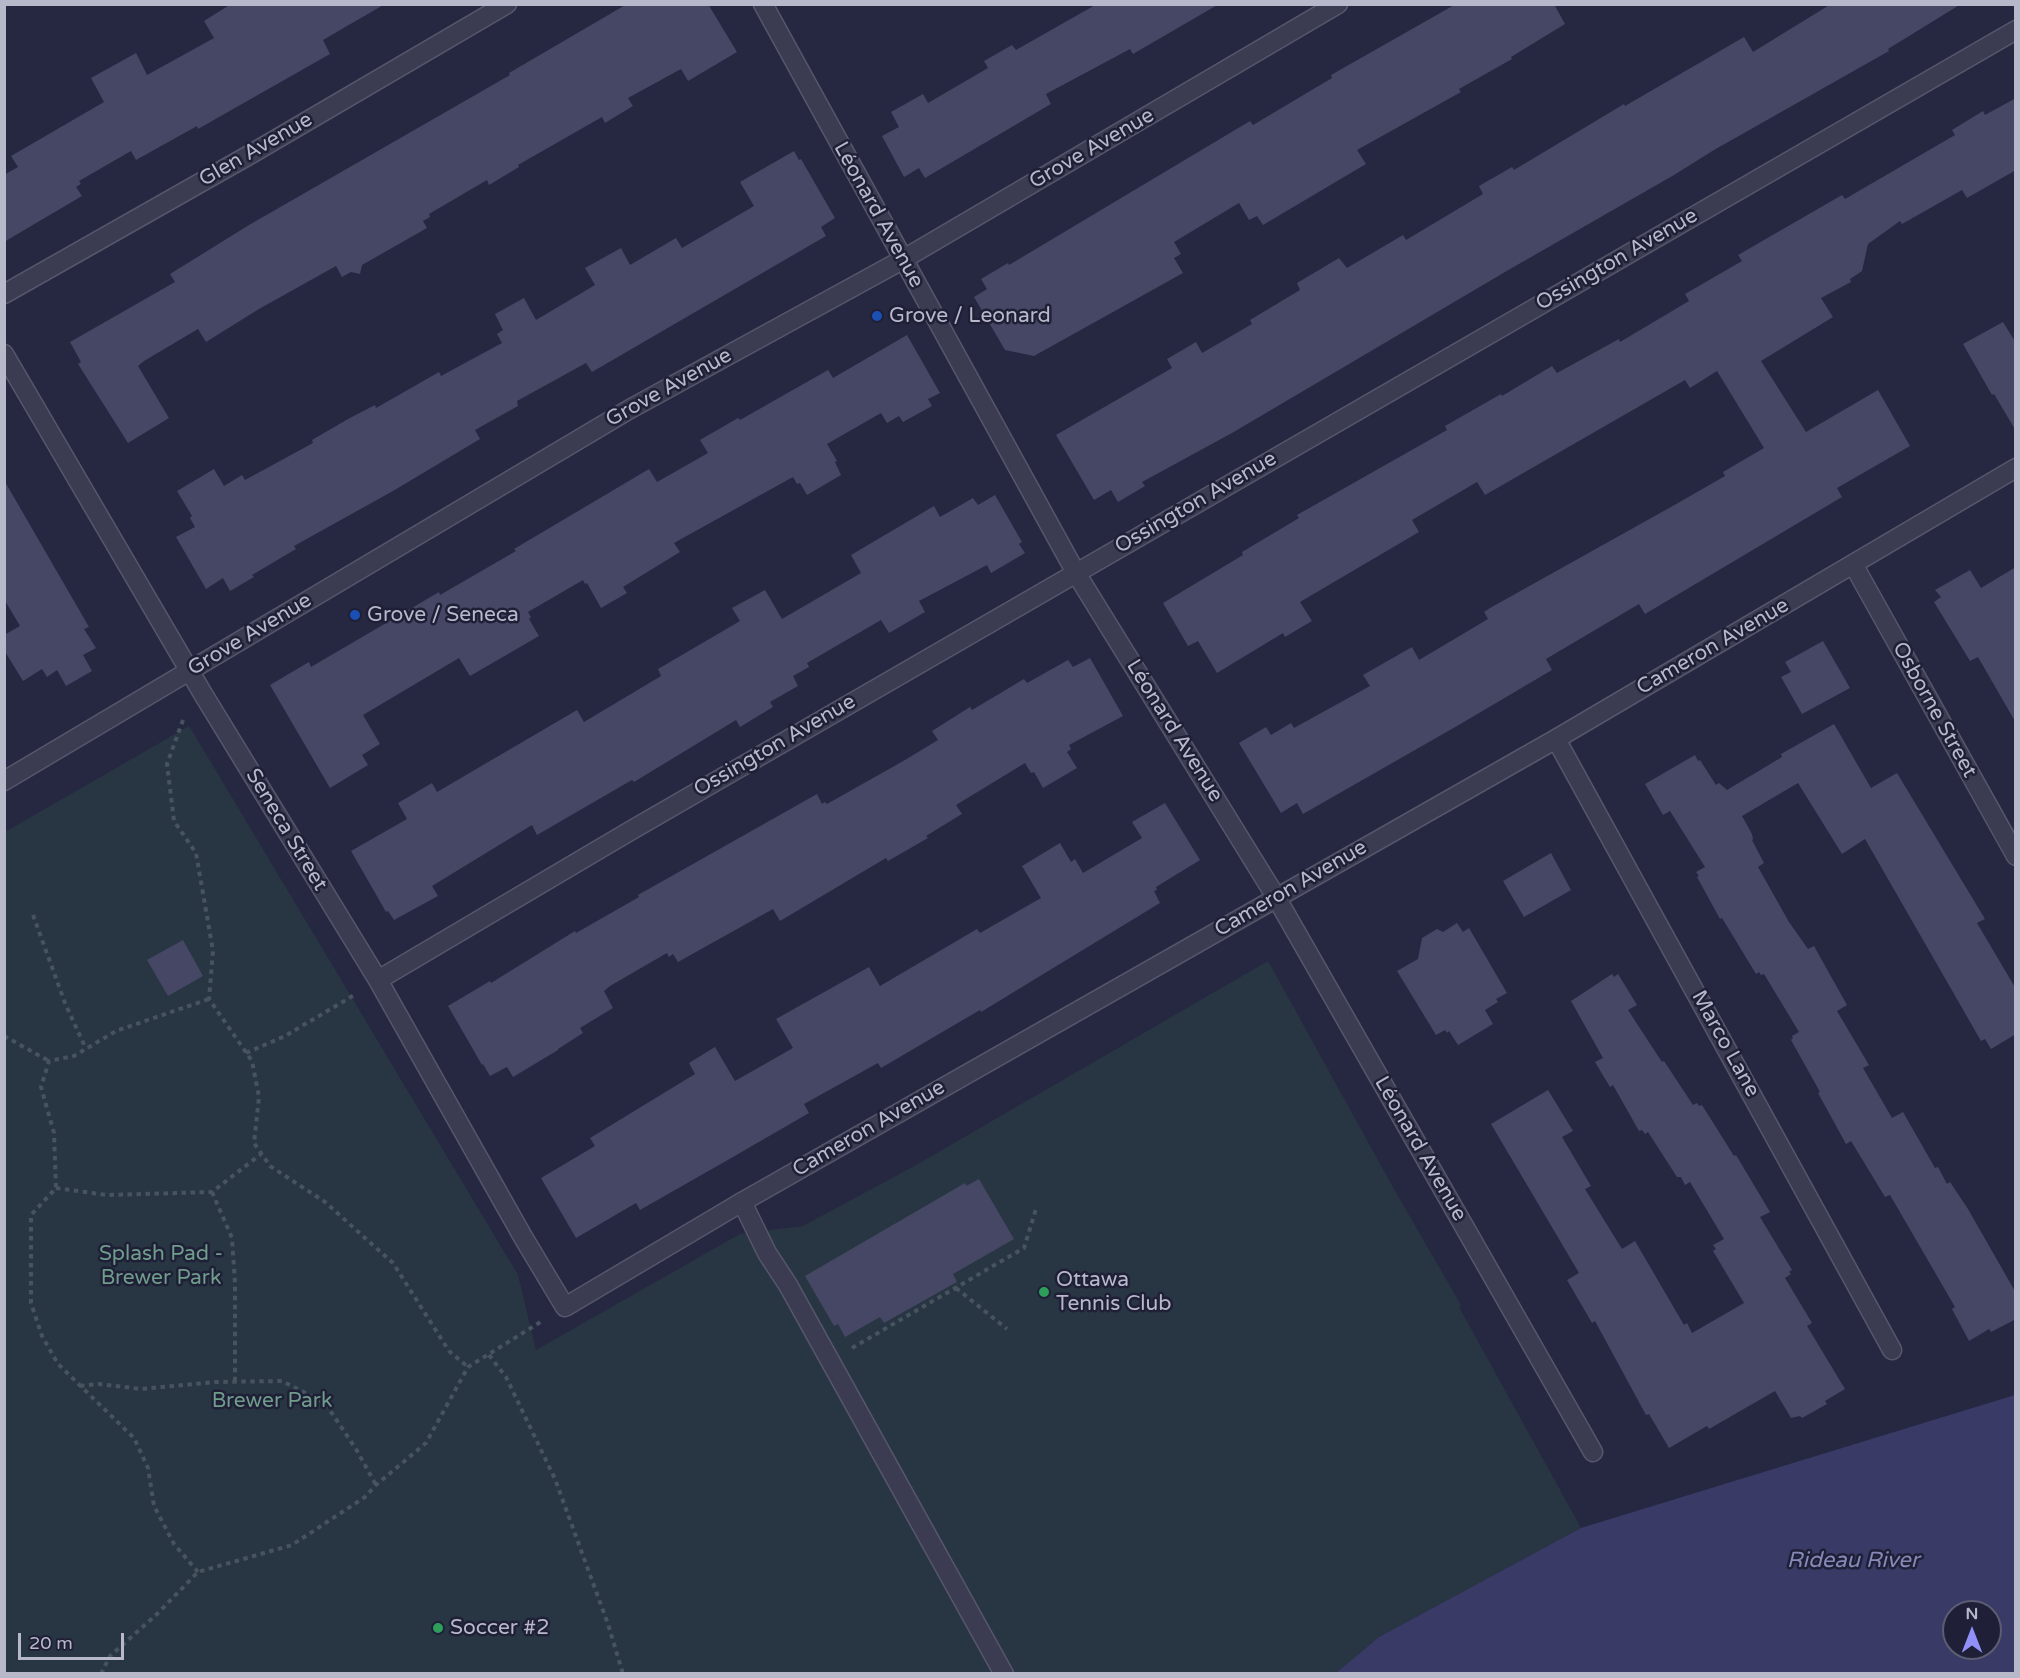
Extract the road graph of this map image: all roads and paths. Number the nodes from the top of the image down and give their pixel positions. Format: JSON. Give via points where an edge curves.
{"nodes":[{"id":1,"x":507,"y":4,"type":"edge"},
{"id":2,"x":763,"y":4,"type":"edge"},
{"id":3,"x":1338,"y":4,"type":"edge"},
{"id":4,"x":2016,"y":30,"type":"edge"},
{"id":5,"x":902,"y":260,"type":"junction"},
{"id":6,"x":4,"y":294,"type":"edge"},
{"id":7,"x":4,"y":354,"type":"edge"},
{"id":8,"x":2016,"y":468,"type":"edge"},
{"id":9,"x":1853,"y":564,"type":"junction"},
{"id":10,"x":1076,"y":573,"type":"junction"},
{"id":11,"x":190,"y":671,"type":"junction"},
{"id":12,"x":183,"y":720,"type":"dead end"},
{"id":13,"x":1556,"y":739,"type":"junction"},
{"id":14,"x":4,"y":781,"type":"edge"},
{"id":15,"x":2016,"y":856,"type":"edge"},
{"id":16,"x":1276,"y":897,"type":"junction"},
{"id":17,"x":33,"y":915,"type":"dead end"},
{"id":18,"x":378,"y":980,"type":"junction"},
{"id":19,"x":209,"y":999,"type":"junction"},
{"id":20,"x":4,"y":1036,"type":"edge"},
{"id":21,"x":86,"y":1049,"type":"junction"},
{"id":22,"x":246,"y":1053,"type":"junction"},
{"id":23,"x":49,"y":1061,"type":"junction"},
{"id":24,"x":261,"y":1154,"type":"junction"},
{"id":25,"x":56,"y":1188,"type":"junction"},
{"id":26,"x":212,"y":1192,"type":"junction"},
{"id":27,"x":742,"y":1202,"type":"junction"},
{"id":28,"x":1036,"y":1209,"type":"dead end"},
{"id":29,"x":956,"y":1288,"type":"junction"},
{"id":30,"x":566,"y":1307,"type":"junction"},
{"id":31,"x":1007,"y":1329,"type":"dead end"},
{"id":32,"x":1892,"y":1350,"type":"dead end"},
{"id":33,"x":489,"y":1354,"type":"junction"},
{"id":34,"x":831,"y":1361,"type":"junction"},
{"id":35,"x":468,"y":1367,"type":"junction"},
{"id":36,"x":235,"y":1382,"type":"junction"},
{"id":37,"x":80,"y":1386,"type":"junction"},
{"id":38,"x":1593,"y":1452,"type":"dead end"},
{"id":39,"x":376,"y":1485,"type":"junction"},
{"id":40,"x":198,"y":1572,"type":"junction"},
{"id":41,"x":101,"y":1674,"type":"edge"},
{"id":42,"x":623,"y":1674,"type":"edge"},
{"id":43,"x":1004,"y":1674,"type":"edge"}],
"edges":[{"from":1,"to":6,"type":"street","name":"Glen Avenue"},
{"from":2,"to":5,"type":"street","name":"Léonard Avenue"},
{"from":3,"to":5,"type":"street","name":"Grove Avenue"},
{"from":4,"to":10,"type":"street","name":"Ossington Avenue"},
{"from":5,"to":10,"type":"street","name":"Léonard Avenue"},
{"from":5,"to":11,"type":"street","name":"Grove Avenue","via":[[630,409]]},
{"from":7,"to":11,"type":"street","name":"Seneca Street"},
{"from":8,"to":9,"type":"street","name":"Cameron Avenue"},
{"from":9,"to":13,"type":"street","name":"Cameron Avenue"},
{"from":9,"to":15,"type":"street","name":"Osborne Street"},
{"from":10,"to":16,"type":"street","name":"Léonard Avenue"},
{"from":10,"to":18,"type":"street","name":"Ossington Avenue"},
{"from":11,"to":14,"type":"street","name":"Grove Avenue"},
{"from":11,"to":18,"type":"street","name":"Seneca Street"},
{"from":12,"to":19,"type":"path","via":[[167,764],[174,821],[196,853],[213,951]]},
{"from":13,"to":16,"type":"street","name":"Cameron Avenue"},
{"from":13,"to":32,"type":"street","name":"Marco Lane"},
{"from":16,"to":27,"type":"street","name":"Cameron Avenue"},
{"from":16,"to":38,"type":"street","name":"Léonard Avenue"},
{"from":17,"to":21,"type":"path"},
{"from":18,"to":22,"type":"path","via":[[340,1005]]},
{"from":18,"to":30,"type":"street","name":"Seneca Street"},
{"from":19,"to":21,"type":"path","via":[[116,1031]]},
{"from":19,"to":22,"type":"path"},
{"from":20,"to":23,"type":"path"},
{"from":21,"to":23,"type":"path"},
{"from":22,"to":24,"type":"path","via":[[252,1061],[259,1098],[254,1143]]},
{"from":23,"to":25,"type":"path","via":[[41,1087],[54,1133]]},
{"from":24,"to":26,"type":"path"},
{"from":24,"to":35,"type":"path","via":[[270,1166],[325,1202],[393,1263],[449,1351]]},
{"from":25,"to":26,"type":"path","via":[[107,1195]]},
{"from":25,"to":37,"type":"path","via":[[31,1215],[31,1303],[42,1336],[58,1364]]},
{"from":26,"to":36,"type":"path","via":[[232,1238]]},
{"from":27,"to":30,"type":"street","name":"Cameron Avenue"},
{"from":27,"to":34,"type":"street","via":[[767,1253]]},
{"from":28,"to":29,"type":"path","via":[[1024,1248]]},
{"from":29,"to":31,"type":"path"},
{"from":29,"to":34,"type":"path"},
{"from":30,"to":33,"type":"path"},
{"from":33,"to":35,"type":"path"},
{"from":33,"to":42,"type":"path","via":[[506,1377],[555,1479]]},
{"from":34,"to":43,"type":"street"},
{"from":35,"to":39,"type":"path","via":[[426,1443]]},
{"from":36,"to":37,"type":"path","via":[[141,1389]]},
{"from":36,"to":39,"type":"path","via":[[282,1381],[325,1403]]},
{"from":37,"to":40,"type":"path","via":[[134,1438],[148,1468],[154,1506],[174,1544]]},
{"from":39,"to":40,"type":"path","via":[[365,1497],[292,1545]]},
{"from":40,"to":41,"type":"path","via":[[110,1656]]}]}
